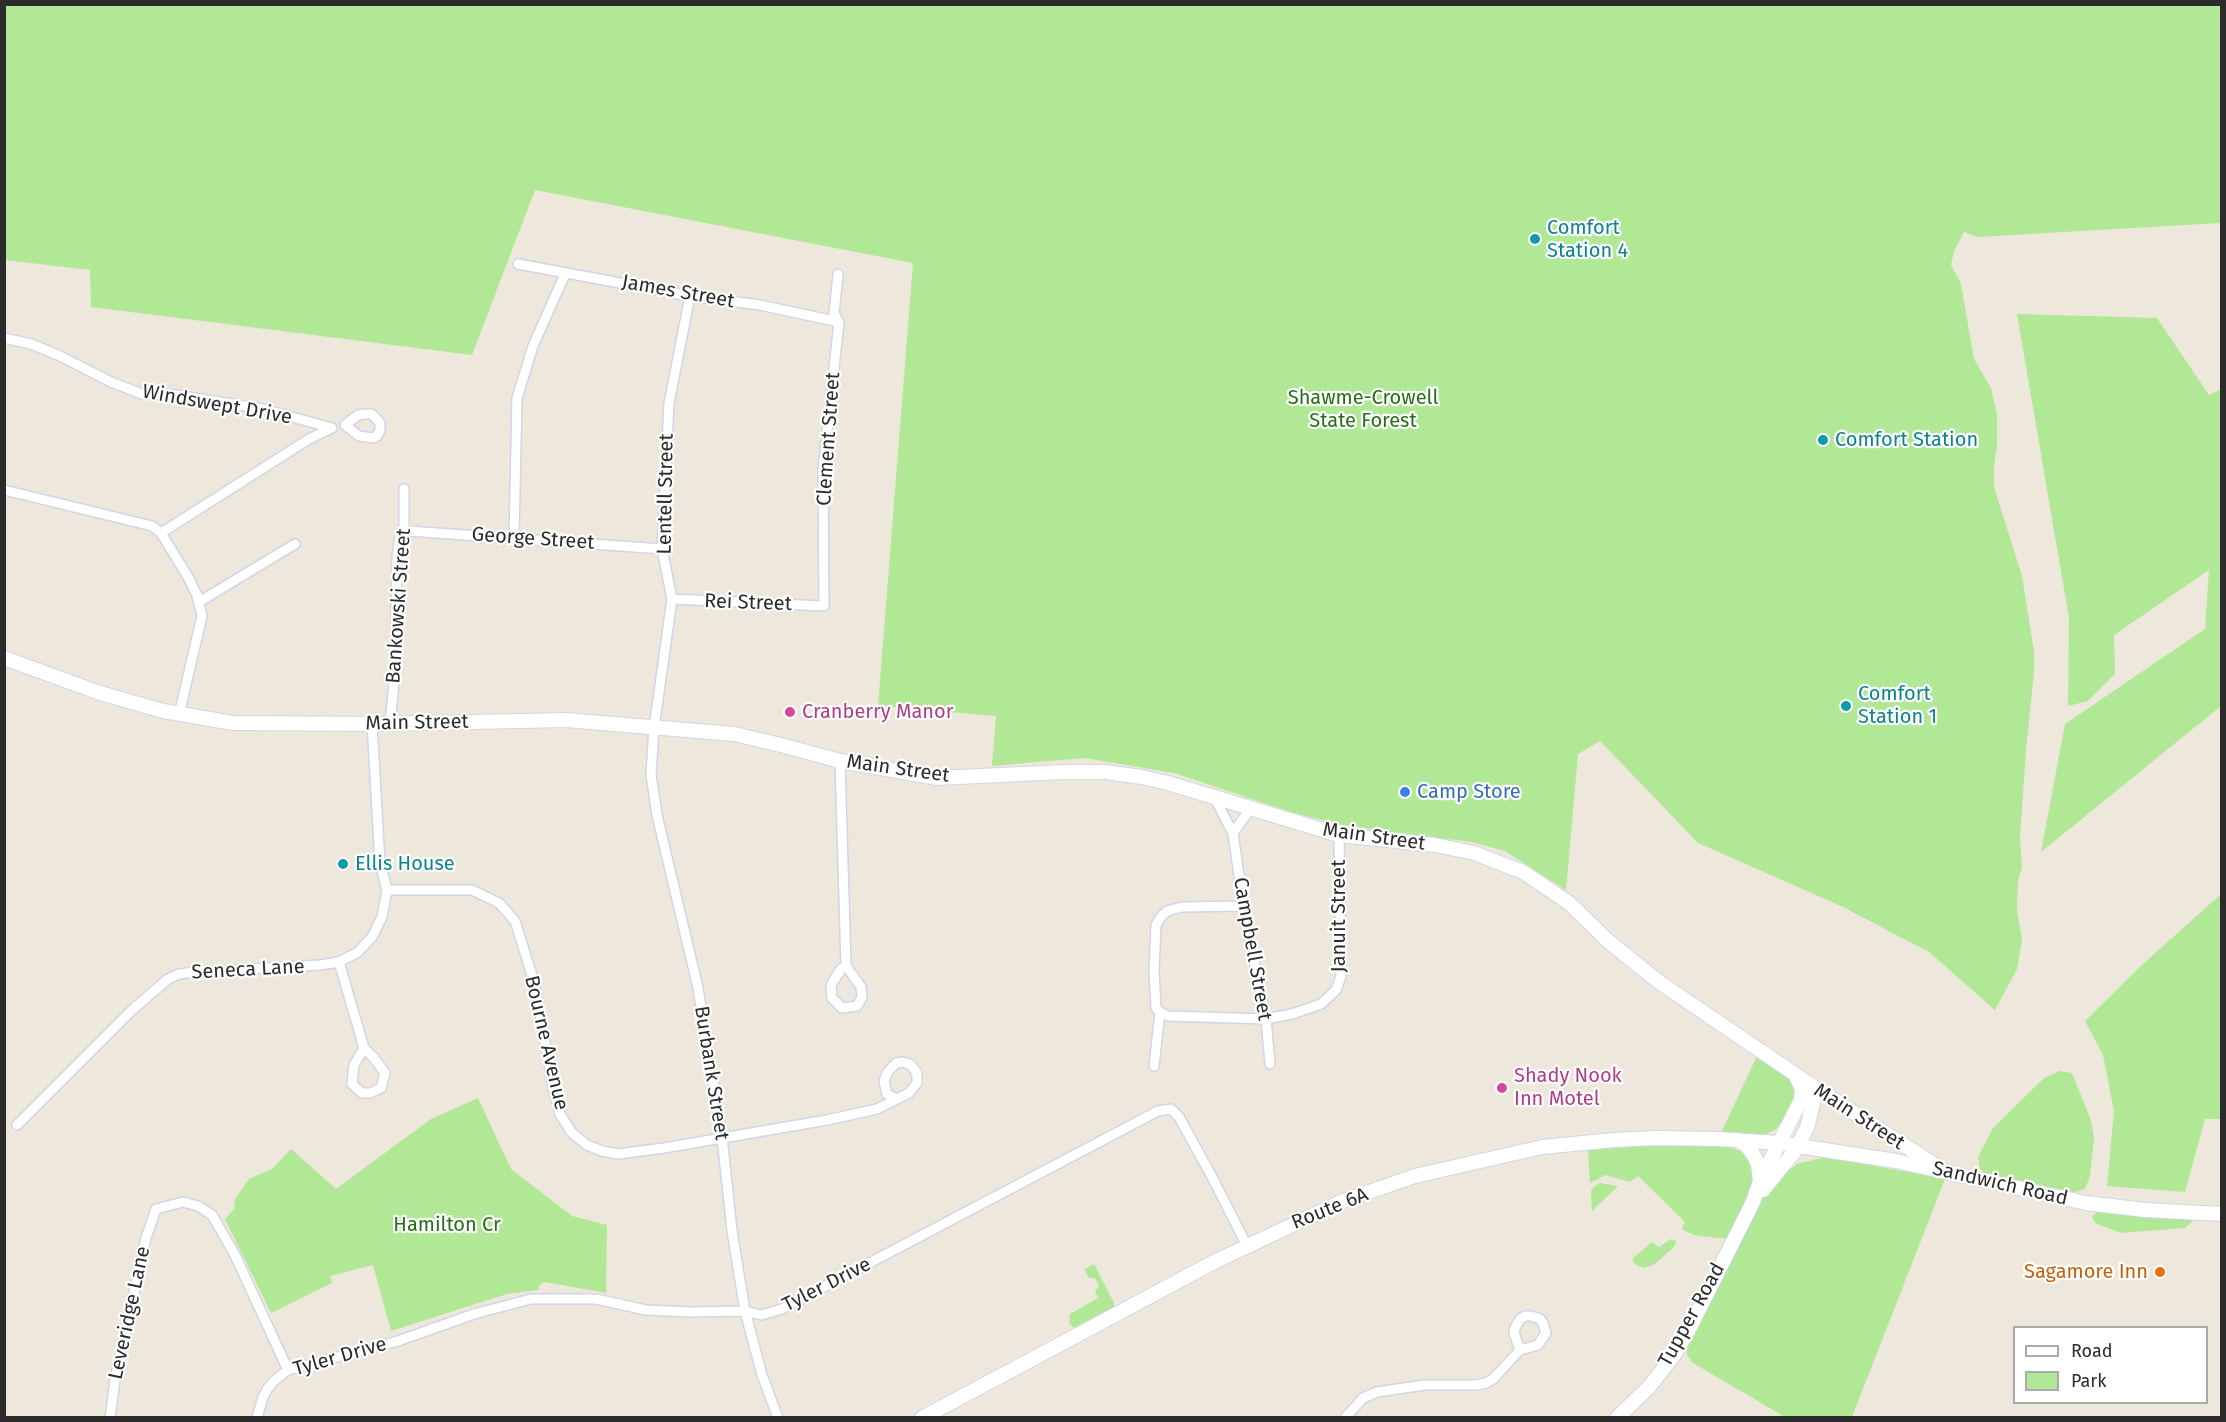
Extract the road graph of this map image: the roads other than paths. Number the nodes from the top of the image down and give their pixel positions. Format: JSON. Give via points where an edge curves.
{"nodes":[{"id":1,"x":518,"y":264,"type":"dead end"},
{"id":2,"x":565,"y":274,"type":"junction"},
{"id":3,"x":838,"y":274,"type":"dead end"},
{"id":4,"x":690,"y":296,"type":"junction"},
{"id":5,"x":839,"y":322,"type":"junction"},
{"id":6,"x":4,"y":338,"type":"edge"},
{"id":7,"x":345,"y":425,"type":"dead end"},
{"id":8,"x":332,"y":428,"type":"junction"},
{"id":9,"x":404,"y":489,"type":"dead end"},
{"id":10,"x":4,"y":490,"type":"edge"},
{"id":11,"x":161,"y":533,"type":"junction"},
{"id":12,"x":404,"y":534,"type":"junction"},
{"id":13,"x":514,"y":537,"type":"junction"},
{"id":14,"x":295,"y":544,"type":"dead end"},
{"id":15,"x":662,"y":549,"type":"junction"},
{"id":16,"x":672,"y":599,"type":"junction"},
{"id":17,"x":199,"y":602,"type":"junction"},
{"id":18,"x":824,"y":606,"type":"joint"},
{"id":19,"x":4,"y":658,"type":"edge"},
{"id":20,"x":179,"y":715,"type":"junction"},
{"id":21,"x":390,"y":723,"type":"junction"},
{"id":22,"x":372,"y":724,"type":"junction"},
{"id":23,"x":654,"y":728,"type":"junction"},
{"id":24,"x":840,"y":761,"type":"junction"},
{"id":25,"x":1214,"y":797,"type":"junction"},
{"id":26,"x":1251,"y":808,"type":"junction"},
{"id":27,"x":1233,"y":833,"type":"junction"},
{"id":28,"x":1338,"y":835,"type":"junction"},
{"id":29,"x":387,"y":890,"type":"junction"},
{"id":30,"x":1244,"y":906,"type":"junction"},
{"id":31,"x":339,"y":962,"type":"junction"},
{"id":32,"x":846,"y":966,"type":"junction"},
{"id":33,"x":1160,"y":1012,"type":"junction"},
{"id":34,"x":1266,"y":1018,"type":"junction"},
{"id":35,"x":364,"y":1048,"type":"junction"},
{"id":36,"x":1270,"y":1065,"type":"dead end"},
{"id":37,"x":1154,"y":1066,"type":"dead end"},
{"id":38,"x":1800,"y":1078,"type":"junction"},
{"id":39,"x":897,"y":1099,"type":"dead end"},
{"id":40,"x":17,"y":1125,"type":"dead end"},
{"id":41,"x":722,"y":1137,"type":"junction"},
{"id":42,"x":1738,"y":1140,"type":"junction"},
{"id":43,"x":1779,"y":1143,"type":"junction"},
{"id":44,"x":1798,"y":1146,"type":"junction"},
{"id":45,"x":1944,"y":1171,"type":"junction"},
{"id":46,"x":1760,"y":1181,"type":"junction"},
{"id":47,"x":1753,"y":1202,"type":"junction"},
{"id":48,"x":2222,"y":1214,"type":"edge"},
{"id":49,"x":1247,"y":1246,"type":"junction"},
{"id":50,"x":745,"y":1311,"type":"junction"},
{"id":51,"x":1520,"y":1350,"type":"dead end"},
{"id":52,"x":288,"y":1370,"type":"junction"},
{"id":53,"x":110,"y":1418,"type":"edge"},
{"id":54,"x":257,"y":1418,"type":"edge"},
{"id":55,"x":778,"y":1418,"type":"edge"},
{"id":56,"x":922,"y":1418,"type":"edge"},
{"id":57,"x":1345,"y":1418,"type":"edge"},
{"id":58,"x":1617,"y":1418,"type":"edge"}],
"edges":[{"from":1,"to":2,"type":"street","name":"James Street"},
{"from":2,"to":4,"type":"street","name":"James Street"},
{"from":2,"to":13,"type":"street","via":[[533,346],[518,398]]},
{"from":3,"to":5,"type":"street","name":"Clement Street","via":[[834,314]]},
{"from":4,"to":5,"type":"street","name":"James Street"},
{"from":4,"to":15,"type":"street","name":"Lentell Street","via":[[669,403]]},
{"from":5,"to":18,"type":"street","name":"Clement Street","via":[[823,469]]},
{"from":6,"to":8,"type":"street","name":"Windswept Drive","via":[[31,344],[142,394],[177,395],[263,409]]},
{"from":7,"to":8,"type":"street","name":"Windswept Drive"},
{"from":8,"to":11,"type":"street","name":"Windswept Drive"},
{"from":9,"to":12,"type":"street","name":"Bankowski Street"},
{"from":10,"to":11,"type":"street","via":[[152,526]]},
{"from":11,"to":17,"type":"street"},
{"from":12,"to":13,"type":"street","name":"George Street","via":[[409,531]]},
{"from":12,"to":21,"type":"street","name":"Bankowski Street","via":[[400,536],[397,557]]},
{"from":13,"to":15,"type":"street","name":"George Street"},
{"from":14,"to":17,"type":"street"},
{"from":15,"to":16,"type":"street","name":"Lentell Street"},
{"from":16,"to":18,"type":"street","name":"Rei Street"},
{"from":16,"to":23,"type":"street","name":"Lentell Street"},
{"from":17,"to":20,"type":"street","via":[[202,616]]},
{"from":19,"to":20,"type":"main road","name":"Main Street","via":[[100,693]]},
{"from":20,"to":22,"type":"main road","name":"Main Street","via":[[233,723]]},
{"from":21,"to":22,"type":"main road","name":"Main Street"},
{"from":21,"to":23,"type":"main road","name":"Main Street","via":[[566,720]]},
{"from":22,"to":29,"type":"street","via":[[380,863]]},
{"from":23,"to":24,"type":"main road","name":"Main Street","via":[[734,734]]},
{"from":23,"to":41,"type":"street","name":"Burbank Street","via":[[651,775],[657,815],[698,988]]},
{"from":24,"to":25,"type":"main road","name":"Main Street","via":[[937,778],[1105,772],[1142,777]]},
{"from":24,"to":32,"type":"street"},
{"from":25,"to":26,"type":"main road","name":"Main Street"},
{"from":25,"to":27,"type":"street","name":"Campbell Street"},
{"from":26,"to":27,"type":"street"},
{"from":26,"to":28,"type":"main road","name":"Main Street"},
{"from":27,"to":30,"type":"street","name":"Campbell Street"},
{"from":28,"to":34,"type":"street","name":"Januit Street","via":[[1341,976],[1336,990],[1321,1004]]},
{"from":28,"to":38,"type":"main road","name":"Main Street","via":[[1435,845],[1474,853],[1523,872],[1569,903],[1659,982]]},
{"from":29,"to":31,"type":"street","name":"Seneca Lane","via":[[382,917],[372,937],[358,952]]},
{"from":29,"to":41,"type":"street","name":"Bourne Avenue","via":[[472,890],[499,903],[515,921],[535,985],[560,1114],[572,1133],[587,1145],[618,1154]]},
{"from":30,"to":33,"type":"street","via":[[1182,907],[1167,911],[1160,918],[1156,926],[1154,971],[1156,1008]]},
{"from":30,"to":34,"type":"street","name":"Campbell Street"},
{"from":31,"to":35,"type":"street"},
{"from":31,"to":40,"type":"street","name":"Seneca Lane","via":[[195,972],[168,979]]},
{"from":32,"to":32,"type":"street","via":[[861,987],[861,998],[857,1006],[842,1008],[832,998],[831,985]]},
{"from":33,"to":34,"type":"street","name":"Januit Street","via":[[1168,1016]]},
{"from":33,"to":37,"type":"street"},
{"from":34,"to":36,"type":"street","name":"Campbell Street"},
{"from":35,"to":35,"type":"street","via":[[385,1073],[381,1088],[370,1093],[362,1093],[352,1084],[354,1065]]},
{"from":38,"to":43,"type":"main road","name":"Main Street","via":[[1802,1096]]},
{"from":38,"to":44,"type":"main road","name":"Main Street","via":[[1812,1090],[1814,1103]]},
{"from":38,"to":45,"type":"main road","name":"Main Street"},
{"from":39,"to":41,"type":"street","name":"Bourne Avenue","via":[[877,1109],[827,1120]]},
{"from":41,"to":50,"type":"street","name":"Burbank Street"},
{"from":42,"to":43,"type":"main road","name":"Route 6A"},
{"from":42,"to":46,"type":"main road","via":[[1753,1154]]},
{"from":42,"to":49,"type":"main road","name":"Route 6A","via":[[1614,1140],[1542,1148],[1454,1166],[1343,1201]]},
{"from":43,"to":44,"type":"main road","name":"Sandwich Road"},
{"from":43,"to":46,"type":"main road","name":"Tupper Road"},
{"from":44,"to":45,"type":"main road","name":"Sandwich Road"},
{"from":44,"to":47,"type":"main road","name":"Tupper Road"},
{"from":45,"to":48,"type":"main road","name":"Sandwich Road","via":[[2097,1204]]},
{"from":46,"to":47,"type":"main road","name":"Tupper Road"},
{"from":47,"to":58,"type":"main road","name":"Tupper Road","via":[[1674,1355]]},
{"from":49,"to":50,"type":"street","name":"Tyler Drive","via":[[1179,1117],[1171,1109],[1158,1111],[782,1310],[760,1315]]},
{"from":49,"to":56,"type":"main road","name":"Route 6A"},
{"from":50,"to":52,"type":"street","name":"Tyler Drive","via":[[680,1312],[646,1310],[596,1299],[531,1299],[398,1341]]},
{"from":50,"to":55,"type":"street","name":"Burbank Street"},
{"from":51,"to":57,"type":"street","via":[[1486,1383],[1425,1385],[1377,1392],[1364,1398]]},
{"from":52,"to":53,"type":"street","name":"Leveridge Lane","via":[[235,1255],[212,1215],[183,1202],[156,1209],[146,1238]]},
{"from":52,"to":54,"type":"street","name":"Tyler Drive","via":[[262,1397]]}]}
